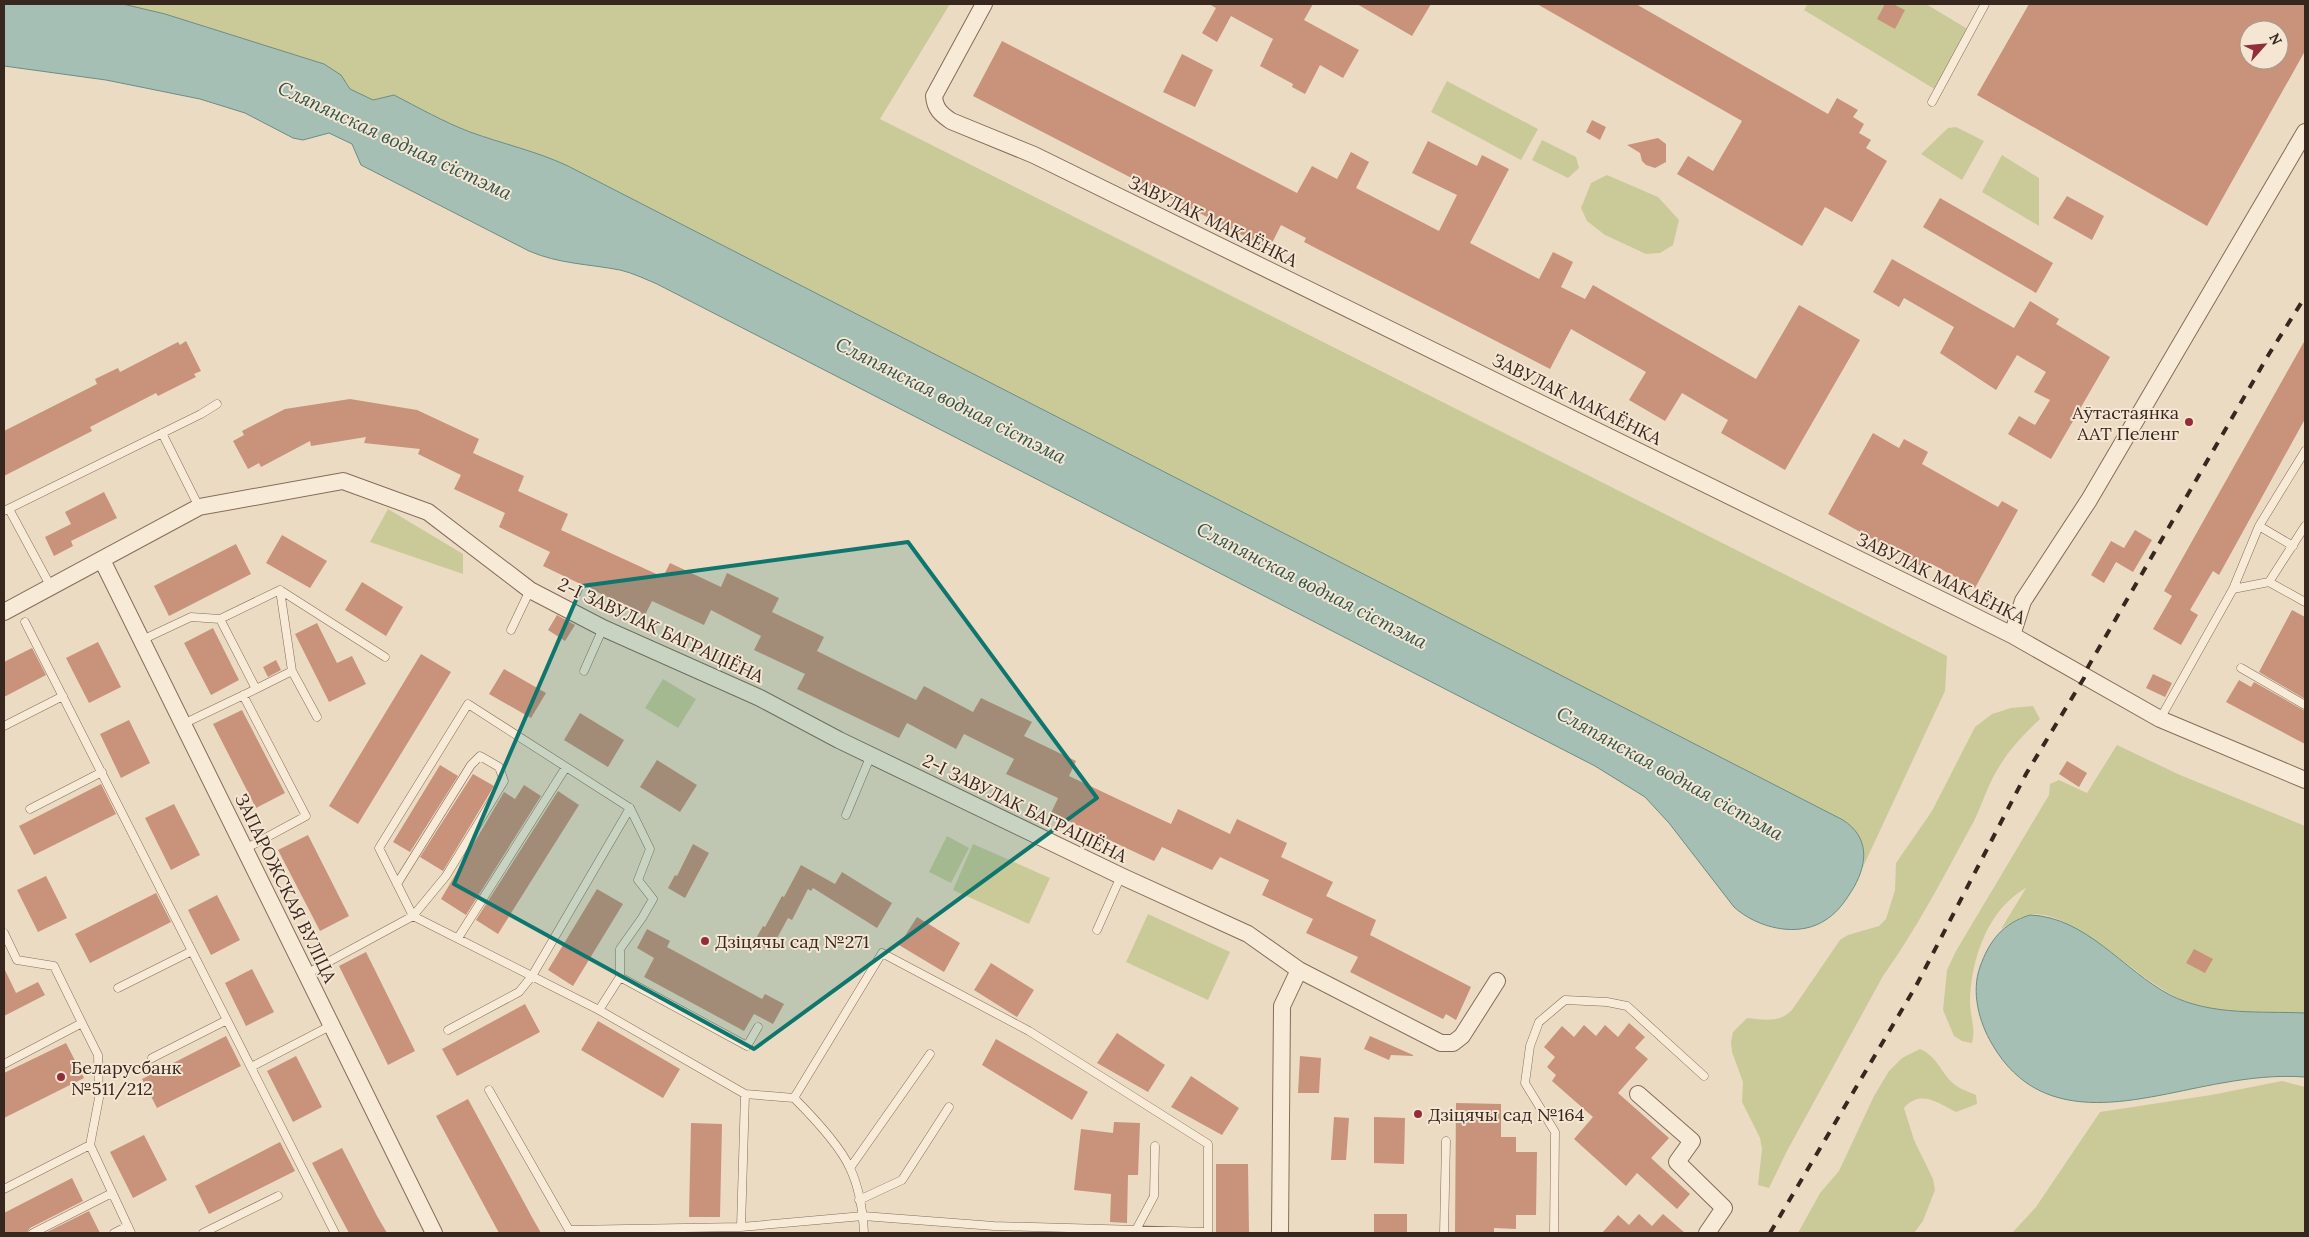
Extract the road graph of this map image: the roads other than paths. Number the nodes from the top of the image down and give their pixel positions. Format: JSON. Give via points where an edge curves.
{"nodes":[{"id":1,"x":984,"y":4,"type":"edge"},
{"id":2,"x":1985,"y":4,"type":"edge"},
{"id":3,"x":1932,"y":102,"type":"dead end"},
{"id":4,"x":2305,"y":132,"type":"edge"},
{"id":5,"x":217,"y":404,"type":"dead end"},
{"id":6,"x":162,"y":433,"type":"junction"},
{"id":7,"x":2305,"y":452,"type":"edge"},
{"id":8,"x":199,"y":507,"type":"junction"},
{"id":9,"x":6,"y":510,"type":"edge"},
{"id":10,"x":2259,"y":526,"type":"junction"},
{"id":11,"x":2305,"y":526,"type":"edge"},
{"id":12,"x":2293,"y":546,"type":"junction"},
{"id":13,"x":102,"y":560,"type":"junction"},
{"id":14,"x":2269,"y":582,"type":"junction"},
{"id":15,"x":51,"y":587,"type":"junction"},
{"id":16,"x":280,"y":590,"type":"junction"},
{"id":17,"x":530,"y":590,"type":"junction"},
{"id":18,"x":2233,"y":590,"type":"junction"},
{"id":19,"x":2305,"y":602,"type":"edge"},
{"id":20,"x":4,"y":612,"type":"edge"},
{"id":21,"x":220,"y":619,"type":"junction"},
{"id":22,"x":25,"y":622,"type":"dead end"},
{"id":23,"x":603,"y":628,"type":"junction"},
{"id":24,"x":511,"y":630,"type":"dead end"},
{"id":25,"x":2012,"y":635,"type":"junction"},
{"id":26,"x":142,"y":640,"type":"junction"},
{"id":27,"x":385,"y":657,"type":"dead end"},
{"id":28,"x":2242,"y":668,"type":"dead end"},
{"id":29,"x":292,"y":671,"type":"junction"},
{"id":30,"x":584,"y":671,"type":"dead end"},
{"id":31,"x":256,"y":689,"type":"junction"},
{"id":32,"x":243,"y":695,"type":"junction"},
{"id":33,"x":63,"y":696,"type":"junction"},
{"id":34,"x":2305,"y":705,"type":"edge"},
{"id":35,"x":317,"y":717,"type":"dead end"},
{"id":36,"x":2160,"y":719,"type":"junction"},
{"id":37,"x":183,"y":724,"type":"junction"},
{"id":38,"x":4,"y":726,"type":"edge"},
{"id":39,"x":871,"y":755,"type":"junction"},
{"id":40,"x":566,"y":767,"type":"junction"},
{"id":41,"x":102,"y":772,"type":"junction"},
{"id":42,"x":2305,"y":780,"type":"edge"},
{"id":43,"x":630,"y":808,"type":"junction"},
{"id":44,"x":30,"y":809,"type":"dead end"},
{"id":45,"x":846,"y":815,"type":"dead end"},
{"id":46,"x":245,"y":849,"type":"junction"},
{"id":47,"x":1121,"y":876,"type":"junction"},
{"id":48,"x":397,"y":884,"type":"junction"},
{"id":49,"x":413,"y":916,"type":"junction"},
{"id":50,"x":1097,"y":930,"type":"dead end"},
{"id":51,"x":4,"y":933,"type":"edge"},
{"id":52,"x":458,"y":938,"type":"junction"},
{"id":53,"x":7,"y":947,"type":"edge"},
{"id":54,"x":192,"y":951,"type":"junction"},
{"id":55,"x":1299,"y":970,"type":"junction"},
{"id":56,"x":306,"y":974,"type":"junction"},
{"id":57,"x":532,"y":976,"type":"junction"},
{"id":58,"x":620,"y":977,"type":"junction"},
{"id":59,"x":1498,"y":981,"type":"dead end"},
{"id":60,"x":118,"y":988,"type":"dead end"},
{"id":61,"x":600,"y":1010,"type":"junction"},
{"id":62,"x":227,"y":1020,"type":"junction"},
{"id":63,"x":82,"y":1023,"type":"junction"},
{"id":64,"x":332,"y":1025,"type":"junction"},
{"id":65,"x":758,"y":1027,"type":"dead end"},
{"id":66,"x":448,"y":1030,"type":"dead end"},
{"id":67,"x":930,"y":1054,"type":"dead end"},
{"id":68,"x":152,"y":1058,"type":"dead end"},
{"id":69,"x":4,"y":1064,"type":"edge"},
{"id":70,"x":251,"y":1067,"type":"junction"},
{"id":71,"x":1704,"y":1076,"type":"dead end"},
{"id":72,"x":489,"y":1090,"type":"dead end"},
{"id":73,"x":745,"y":1094,"type":"junction"},
{"id":74,"x":1638,"y":1094,"type":"dead end"},
{"id":75,"x":794,"y":1098,"type":"junction"},
{"id":76,"x":949,"y":1107,"type":"dead end"},
{"id":77,"x":1446,"y":1141,"type":"dead end"},
{"id":78,"x":90,"y":1145,"type":"junction"},
{"id":79,"x":1155,"y":1146,"type":"dead end"},
{"id":80,"x":850,"y":1168,"type":"junction"},
{"id":81,"x":4,"y":1189,"type":"edge"},
{"id":82,"x":112,"y":1194,"type":"junction"},
{"id":83,"x":278,"y":1196,"type":"dead end"},
{"id":84,"x":859,"y":1200,"type":"junction"},
{"id":85,"x":863,"y":1216,"type":"junction"},
{"id":86,"x":742,"y":1227,"type":"junction"},
{"id":87,"x":129,"y":1230,"type":"edge"},
{"id":88,"x":994,"y":1230,"type":"edge"},
{"id":89,"x":1136,"y":1230,"type":"junction"},
{"id":90,"x":568,"y":1232,"type":"edge"},
{"id":91,"x":33,"y":1233,"type":"edge"},
{"id":92,"x":114,"y":1233,"type":"edge"},
{"id":93,"x":203,"y":1233,"type":"edge"},
{"id":94,"x":335,"y":1233,"type":"edge"},
{"id":95,"x":434,"y":1233,"type":"edge"},
{"id":96,"x":864,"y":1233,"type":"edge"},
{"id":97,"x":1280,"y":1233,"type":"edge"},
{"id":98,"x":1444,"y":1233,"type":"edge"},
{"id":99,"x":1554,"y":1233,"type":"edge"},
{"id":100,"x":1707,"y":1233,"type":"edge"}],
"edges":[{"from":1,"to":25,"type":"street","name":"ЗАВУЛАК МАКАЁНКА","via":[[934,96],[934,105],[940,114],[951,121],[1060,168]]},
{"from":2,"to":3,"type":"lane"},
{"from":4,"to":25,"type":"street","via":[[2089,500],[2023,601]]},
{"from":5,"to":6,"type":"lane"},
{"from":6,"to":8,"type":"lane"},
{"from":6,"to":9,"type":"lane"},
{"from":7,"to":10,"type":"lane"},
{"from":8,"to":13,"type":"street","name":"2-І ЗАВУЛАК БАГРАЦІЁНА"},
{"from":8,"to":17,"type":"street","name":"2-І ЗАВУЛАК БАГРАЦІЁНА","via":[[343,481],[428,512]]},
{"from":9,"to":15,"type":"lane"},
{"from":10,"to":12,"type":"lane"},
{"from":10,"to":18,"type":"lane"},
{"from":11,"to":12,"type":"lane"},
{"from":12,"to":14,"type":"lane"},
{"from":13,"to":15,"type":"street","name":"2-І ЗАВУЛАК БАГРАЦІЁНА"},
{"from":13,"to":26,"type":"street","name":"ЗАПАРОЖСКАЯ ВУЛІЦА"},
{"from":14,"to":18,"type":"lane"},
{"from":14,"to":19,"type":"lane"},
{"from":15,"to":20,"type":"street","name":"2-І ЗАВУЛАК БАГРАЦІЁНА"},
{"from":16,"to":21,"type":"lane"},
{"from":16,"to":27,"type":"lane"},
{"from":16,"to":29,"type":"lane"},
{"from":17,"to":23,"type":"street","name":"2-І ЗАВУЛАК БАГРАЦІЁНА"},
{"from":17,"to":24,"type":"lane"},
{"from":18,"to":36,"type":"lane"},
{"from":21,"to":26,"type":"lane","via":[[191,617]]},
{"from":21,"to":31,"type":"lane"},
{"from":22,"to":33,"type":"lane"},
{"from":23,"to":30,"type":"lane"},
{"from":23,"to":39,"type":"street","name":"2-І ЗАВУЛАК БАГРАЦІЁНА","via":[[760,698]]},
{"from":25,"to":36,"type":"street","name":"ЗАВУЛАК МАКАЁНКА"},
{"from":26,"to":37,"type":"street","name":"ЗАПАРОЖСКАЯ ВУЛІЦА"},
{"from":28,"to":34,"type":"lane"},
{"from":29,"to":31,"type":"lane"},
{"from":29,"to":35,"type":"lane"},
{"from":31,"to":32,"type":"lane"},
{"from":32,"to":37,"type":"lane"},
{"from":32,"to":46,"type":"lane","via":[[306,816]]},
{"from":33,"to":38,"type":"lane"},
{"from":33,"to":41,"type":"lane"},
{"from":36,"to":42,"type":"street","name":"ЗАВУЛАК МАКАЁНКА"},
{"from":37,"to":46,"type":"street","name":"ЗАПАРОЖСКАЯ ВУЛІЦА"},
{"from":39,"to":45,"type":"lane"},
{"from":39,"to":47,"type":"street","name":"2-І ЗАВУЛАК БАГРАЦІЁНА"},
{"from":40,"to":43,"type":"lane"},
{"from":40,"to":48,"type":"lane","via":[[468,704],[380,848]]},
{"from":40,"to":52,"type":"lane"},
{"from":41,"to":44,"type":"lane"},
{"from":41,"to":54,"type":"lane"},
{"from":43,"to":57,"type":"lane"},
{"from":43,"to":58,"type":"lane","via":[[650,849],[638,880],[653,899],[620,949]]},
{"from":46,"to":56,"type":"street","name":"ЗАПАРОЖСКАЯ ВУЛІЦА"},
{"from":47,"to":50,"type":"lane"},
{"from":47,"to":55,"type":"street","name":"2-І ЗАВУЛАК БАГРАЦІЁНА","via":[[1248,934]]},
{"from":48,"to":49,"type":"lane"},
{"from":48,"to":49,"type":"lane","via":[[470,765],[480,756],[499,767],[504,781],[446,876]]},
{"from":49,"to":52,"type":"lane"},
{"from":49,"to":56,"type":"lane"},
{"from":51,"to":53,"type":"lane"},
{"from":52,"to":57,"type":"lane"},
{"from":53,"to":63,"type":"lane","via":[[17,960],[54,966]]},
{"from":54,"to":60,"type":"lane"},
{"from":54,"to":62,"type":"lane"},
{"from":55,"to":59,"type":"street","name":"2-І ЗАВУЛАК БАГРАЦІЁНА","via":[[1442,1043],[1453,1043],[1462,1036]]},
{"from":55,"to":97,"type":"street","via":[[1282,1006]]},
{"from":56,"to":64,"type":"street","name":"ЗАПАРОЖСКАЯ ВУЛІЦА"},
{"from":57,"to":61,"type":"lane"},
{"from":57,"to":66,"type":"lane","via":[[519,992]]},
{"from":58,"to":61,"type":"lane"},
{"from":58,"to":65,"type":"lane","via":[[747,1046]]},
{"from":61,"to":73,"type":"lane"},
{"from":62,"to":68,"type":"lane"},
{"from":62,"to":70,"type":"lane"},
{"from":63,"to":69,"type":"lane"},
{"from":63,"to":78,"type":"lane","via":[[98,1055],[99,1098]]},
{"from":64,"to":70,"type":"lane"},
{"from":64,"to":95,"type":"street","name":"ЗАПАРОЖСКАЯ ВУЛІЦА"},
{"from":67,"to":80,"type":"lane"},
{"from":70,"to":94,"type":"lane"},
{"from":71,"to":99,"type":"lane","via":[[1627,1006],[1565,1000],[1539,1022],[1530,1046],[1525,1083],[1555,1132]]},
{"from":72,"to":90,"type":"lane"},
{"from":73,"to":75,"type":"lane"},
{"from":73,"to":86,"type":"lane"},
{"from":74,"to":100,"type":"street","via":[[1692,1141],[1677,1162],[1724,1208]]},
{"from":75,"to":80,"type":"lane","via":[[821,1126]]},
{"from":75,"to":89,"type":"lane","via":[[882,953],[1029,1031],[1208,1144],[1208,1232]]},
{"from":76,"to":84,"type":"lane","via":[[902,1180]]},
{"from":77,"to":98,"type":"lane"},
{"from":78,"to":81,"type":"lane"},
{"from":78,"to":82,"type":"lane"},
{"from":79,"to":89,"type":"lane","via":[[1154,1196]]},
{"from":80,"to":84,"type":"lane"},
{"from":82,"to":87,"type":"lane"},
{"from":82,"to":91,"type":"lane"},
{"from":83,"to":93,"type":"lane"},
{"from":84,"to":85,"type":"lane"},
{"from":85,"to":86,"type":"lane"},
{"from":85,"to":88,"type":"lane"},
{"from":85,"to":96,"type":"lane"},
{"from":86,"to":90,"type":"lane"},
{"from":87,"to":92,"type":"lane"},
{"from":88,"to":89,"type":"lane"}]}
